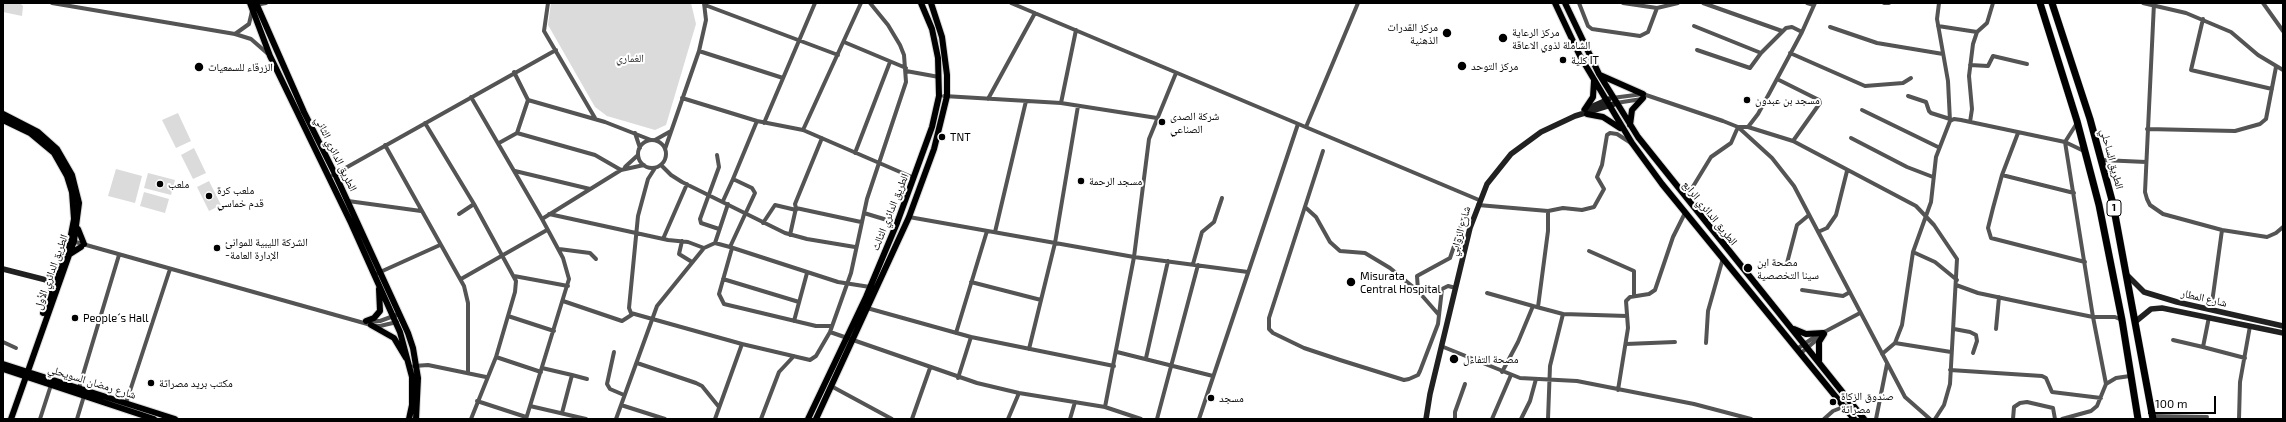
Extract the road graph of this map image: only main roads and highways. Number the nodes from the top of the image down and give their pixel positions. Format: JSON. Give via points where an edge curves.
{"nodes":[{"id":1,"x":921,"y":3,"type":"edge"},
{"id":2,"x":931,"y":3,"type":"edge"},
{"id":3,"x":1555,"y":3,"type":"edge"},
{"id":4,"x":1565,"y":3,"type":"edge"},
{"id":5,"x":2040,"y":3,"type":"edge"},
{"id":6,"x":2052,"y":3,"type":"edge"},
{"id":7,"x":253,"y":4,"type":"edge"},
{"id":8,"x":283,"y":72,"type":"junction"},
{"id":9,"x":1599,"y":74,"type":"junction"},
{"id":10,"x":1594,"y":81,"type":"junction"},
{"id":11,"x":3,"y":114,"type":"edge"},
{"id":12,"x":3,"y":120,"type":"edge"},
{"id":13,"x":1630,"y":126,"type":"junction"},
{"id":14,"x":1622,"y":130,"type":"junction"},
{"id":15,"x":77,"y":228,"type":"junction"},
{"id":16,"x":71,"y":243,"type":"junction"},
{"id":17,"x":69,"y":255,"type":"junction"},
{"id":18,"x":377,"y":273,"type":"junction"},
{"id":19,"x":56,"y":282,"type":"junction"},
{"id":20,"x":379,"y":286,"type":"junction"},
{"id":21,"x":397,"y":318,"type":"junction"},
{"id":22,"x":1792,"y":328,"type":"junction"},
{"id":23,"x":1820,"y":363,"type":"junction"},
{"id":24,"x":3,"y":364,"type":"edge"},
{"id":25,"x":409,"y":365,"type":"junction"},
{"id":26,"x":3,"y":369,"type":"edge"},
{"id":27,"x":25,"y":373,"type":"junction"},
{"id":28,"x":2153,"y":418,"type":"edge"},
{"id":29,"x":7,"y":419,"type":"edge"},
{"id":30,"x":11,"y":419,"type":"edge"},
{"id":31,"x":154,"y":419,"type":"edge"},
{"id":32,"x":175,"y":419,"type":"edge"},
{"id":33,"x":409,"y":419,"type":"edge"},
{"id":34,"x":416,"y":419,"type":"edge"},
{"id":35,"x":808,"y":419,"type":"edge"},
{"id":36,"x":816,"y":419,"type":"edge"},
{"id":37,"x":1854,"y":419,"type":"edge"},
{"id":38,"x":1864,"y":419,"type":"edge"},
{"id":39,"x":2138,"y":419,"type":"edge"}],
"edges":[{"from":1,"to":35,"type":"main road","name":"الطريق الدائري الثالث","via":[[936,43],[939,96],[932,127],[897,223]]},
{"from":2,"to":36,"type":"main road","name":"الطريق الدائري الثالث","via":[[945,51],[947,96],[934,149],[909,217]]},
{"from":3,"to":10,"type":"main road","name":"الطريق الدائري الرابع"},
{"from":4,"to":9,"type":"main road","name":"الطريق الدائري الرابع"},
{"from":5,"to":39,"type":"highway","name":"الطريق الساحلي","via":[[2086,152],[2122,320]]},
{"from":6,"to":28,"type":"highway","name":"الطريق الساحلي","number":"1","via":[[2102,160],[2128,276]]},
{"from":7,"to":8,"type":"main road","name":"الطريق الدائري الثاني"},
{"from":7,"to":8,"type":"main road","via":[[252,11],[270,56]]},
{"from":8,"to":18,"type":"main road","via":[[329,177]]},
{"from":8,"to":18,"type":"main road","name":"الطريق الدائري الثاني","via":[[348,201]]},
{"from":9,"to":13,"type":"main road","name":"الطريق الدائري الرابع"},
{"from":9,"to":13,"type":"main road","via":[[1645,97],[1632,110]]},
{"from":10,"to":14,"type":"main road","name":"الطريق الدائري الرابع"},
{"from":10,"to":14,"type":"main road","via":[[1593,96],[1586,112],[1603,117]]},
{"from":11,"to":15,"type":"main road","name":"الطريق الدائري الأول","via":[[38,132],[63,158],[72,174],[78,194]]},
{"from":12,"to":16,"type":"main road","name":"الطريق الدائري الأول","via":[[39,139],[59,160],[67,176],[73,201]]},
{"from":13,"to":22,"type":"main road","name":"الطريق الدائري الرابع"},
{"from":14,"to":37,"type":"main road","name":"الطريق الدائري الرابع","via":[[1685,213]]},
{"from":15,"to":16,"type":"main road","name":"الطريق الدائري الأول"},
{"from":15,"to":17,"type":"main road","via":[[85,246]]},
{"from":16,"to":17,"type":"main road","name":"الطريق الدائري الأول"},
{"from":16,"to":19,"type":"main road","name":"الطريق الدائري الأول"},
{"from":17,"to":19,"type":"main road","name":"الطريق الدائري الأول"},
{"from":18,"to":20,"type":"main road"},
{"from":18,"to":21,"type":"main road","name":"الطريق الدائري الثاني"},
{"from":19,"to":27,"type":"main road","name":"الطريق الدائري الأول"},
{"from":20,"to":21,"type":"main road"},
{"from":20,"to":25,"type":"main road","via":[[380,311],[366,322],[394,338]]},
{"from":21,"to":25,"type":"main road"},
{"from":21,"to":34,"type":"main road","via":[[413,348],[417,366]]},
{"from":22,"to":23,"type":"main road","name":"الطريق الدائري الرابع"},
{"from":22,"to":23,"type":"main road","via":[[1806,334],[1825,333],[1819,342]]},
{"from":23,"to":38,"type":"main road","name":"الطريق الدائري الرابع"},
{"from":24,"to":27,"type":"main road","name":"شارع رمضان السويحلي"},
{"from":25,"to":33,"type":"main road","via":[[412,391]]},
{"from":26,"to":27,"type":"main road","name":"شارع رمضان السويحلي"},
{"from":27,"to":29,"type":"main road","name":"الطريق الدائري الأول"},
{"from":27,"to":30,"type":"main road","name":"الطريق الدائري الأول"},
{"from":27,"to":31,"type":"main road","name":"شارع رمضان السويحلي","via":[[51,385]]},
{"from":27,"to":32,"type":"main road","name":"شارع رمضان السويحلي"}]}
